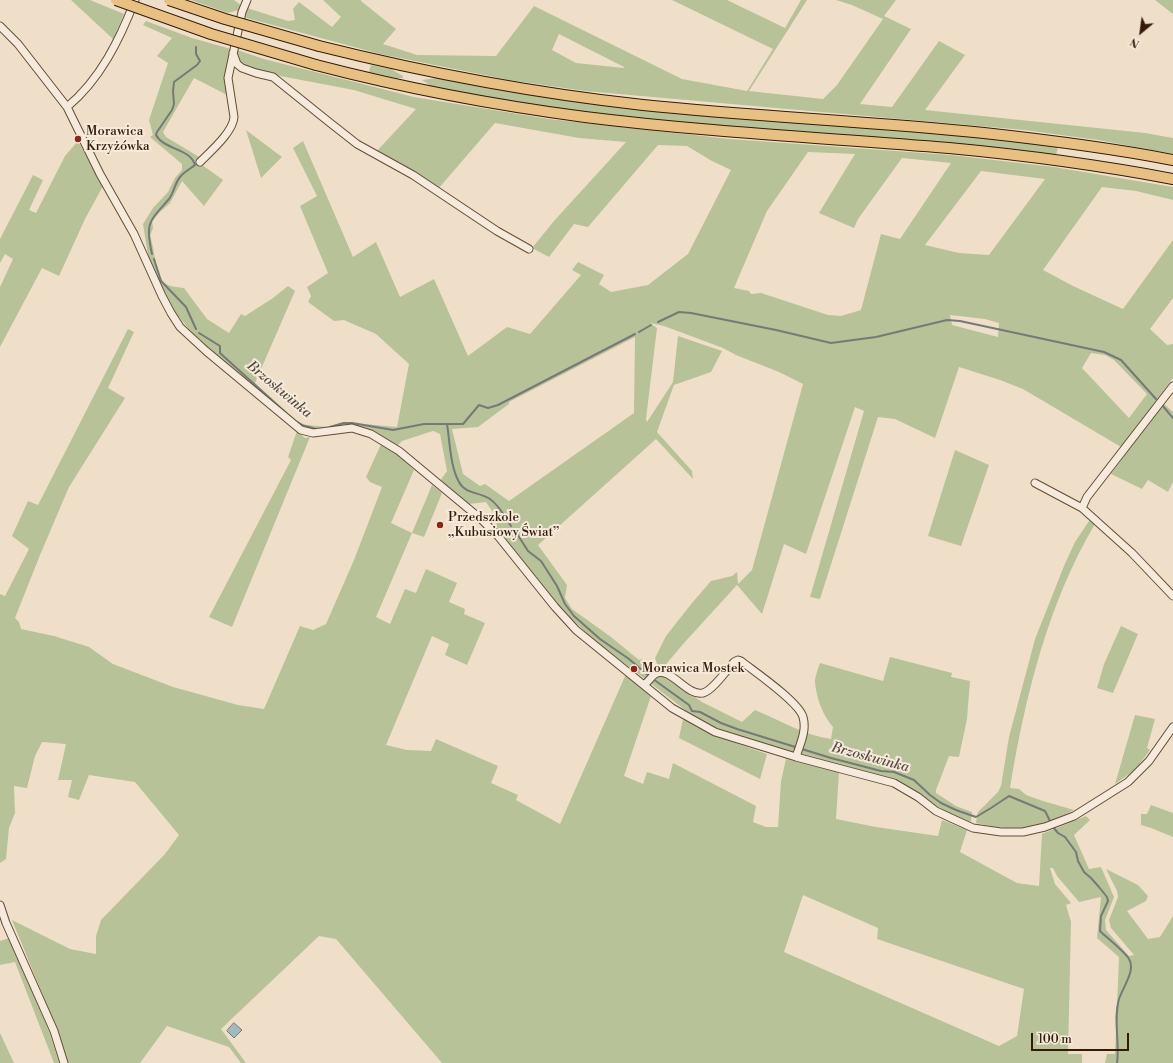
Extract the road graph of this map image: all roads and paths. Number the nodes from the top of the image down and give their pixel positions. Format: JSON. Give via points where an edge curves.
{"nodes":[{"id":1,"x":116,"y":0,"type":"edge"},
{"id":2,"x":135,"y":0,"type":"edge"},
{"id":3,"x":169,"y":0,"type":"edge"},
{"id":4,"x":248,"y":0,"type":"edge"},
{"id":5,"x":0,"y":26,"type":"edge"},
{"id":6,"x":233,"y":52,"type":"junction"},
{"id":7,"x":66,"y":107,"type":"junction"},
{"id":8,"x":1173,"y":160,"type":"edge"},
{"id":9,"x":200,"y":162,"type":"dead end"},
{"id":10,"x":1173,"y":179,"type":"edge"},
{"id":11,"x":530,"y":249,"type":"dead end"},
{"id":12,"x":1173,"y":386,"type":"edge"},
{"id":13,"x":1035,"y":483,"type":"dead end"},
{"id":14,"x":1082,"y":508,"type":"junction"},
{"id":15,"x":1173,"y":596,"type":"edge"},
{"id":16,"x":644,"y":685,"type":"junction"},
{"id":17,"x":1173,"y":727,"type":"edge"},
{"id":18,"x":797,"y":754,"type":"junction"},
{"id":19,"x":0,"y":905,"type":"edge"},
{"id":20,"x":64,"y":1063,"type":"edge"}],
"edges":[{"from":1,"to":10,"type":"highway","bridge":true,"via":[[211,34],[316,65],[404,86],[518,108],[683,127],[983,152]]},
{"from":2,"to":7,"type":"street","via":[[111,52],[86,90]]},
{"from":3,"to":8,"type":"highway","bridge":true,"via":[[319,46],[409,68],[530,91],[644,105],[984,133],[1064,142]]},
{"from":4,"to":6,"type":"street","via":[[242,12]]},
{"from":5,"to":7,"type":"street","via":[[18,44]]},
{"from":6,"to":9,"type":"street","via":[[228,78],[234,123]]},
{"from":6,"to":11,"type":"street","via":[[237,64],[242,68],[273,78],[357,144],[413,175],[491,227]]},
{"from":7,"to":16,"type":"street","via":[[180,327],[301,430],[314,433],[352,428],[371,434],[399,451],[482,520],[576,630]]},
{"from":12,"to":14,"type":"street","via":[[1087,497]]},
{"from":13,"to":14,"type":"street"},
{"from":14,"to":15,"type":"street","via":[[1132,552]]},
{"from":16,"to":18,"type":"street","via":[[672,708],[715,732]]},
{"from":16,"to":18,"type":"street","via":[[652,677],[662,673],[668,674],[690,690],[704,693],[734,662],[741,661],[786,697],[799,711],[803,718],[804,733]]},
{"from":17,"to":18,"type":"street","via":[[1149,761],[1128,782],[1087,809],[1060,822],[1024,832],[973,828],[937,811],[894,783]]},
{"from":19,"to":20,"type":"street","via":[[54,1031]]}]}
